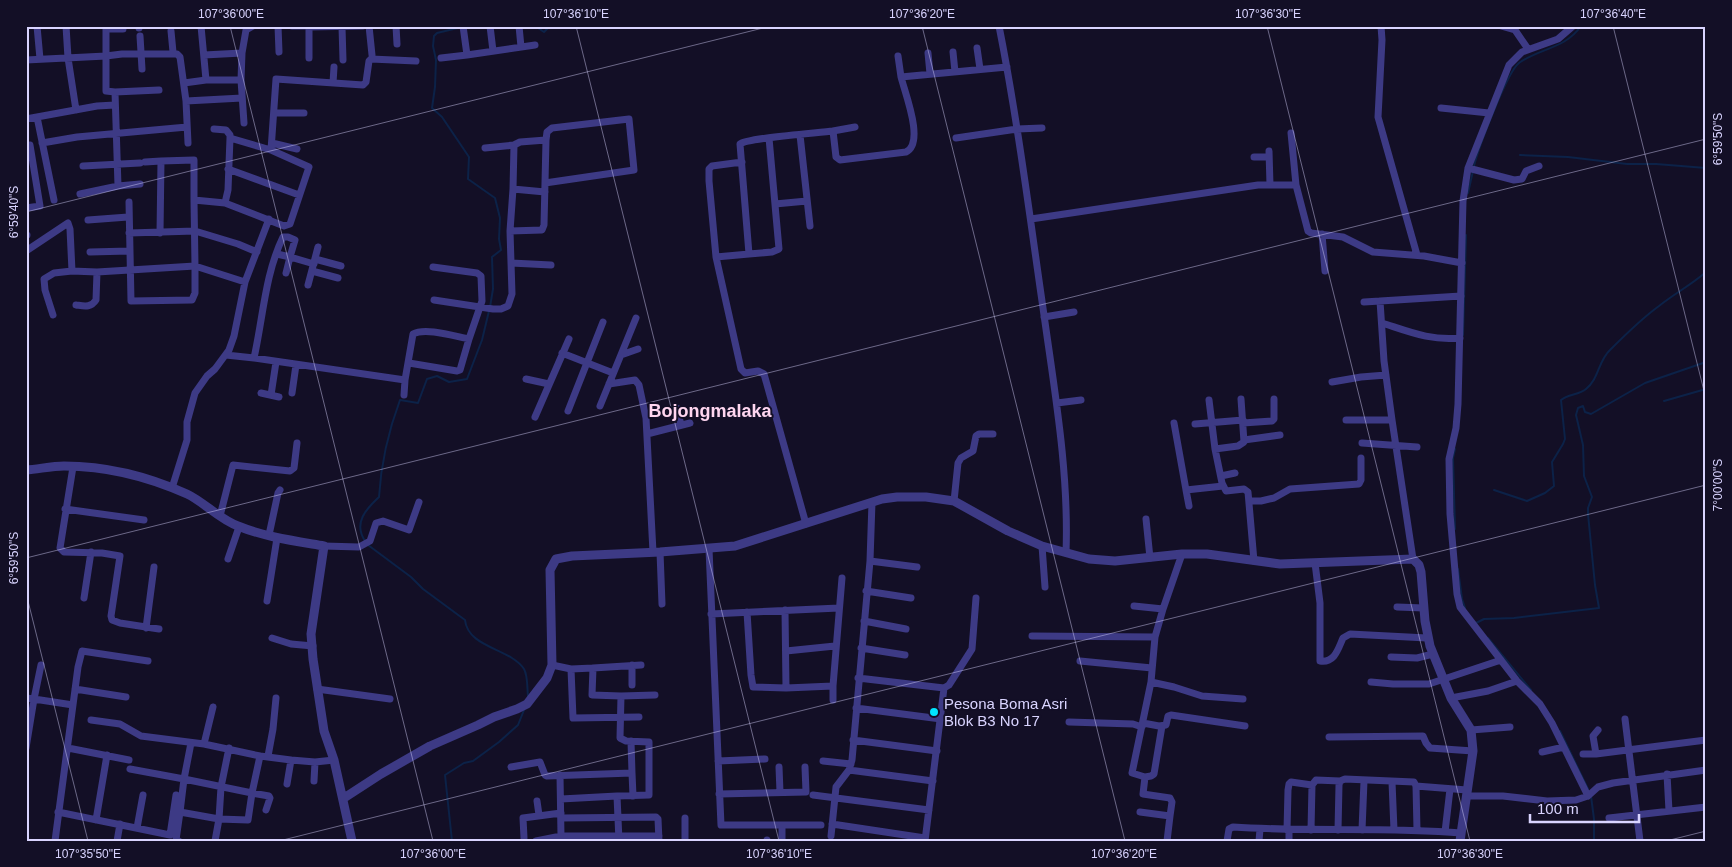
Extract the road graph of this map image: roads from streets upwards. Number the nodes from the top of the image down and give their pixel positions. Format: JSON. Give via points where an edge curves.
{"nodes":[{"id":1,"x":37,"y":26,"type":"edge"},
{"id":2,"x":66,"y":26,"type":"edge"},
{"id":3,"x":200,"y":26,"type":"edge"},
{"id":4,"x":253,"y":26,"type":"edge"},
{"id":5,"x":278,"y":26,"type":"edge"},
{"id":6,"x":292,"y":26,"type":"edge"},
{"id":7,"x":342,"y":26,"type":"edge"},
{"id":8,"x":363,"y":26,"type":"edge"},
{"id":9,"x":369,"y":26,"type":"edge"},
{"id":10,"x":396,"y":26,"type":"edge"},
{"id":11,"x":490,"y":26,"type":"edge"},
{"id":12,"x":519,"y":26,"type":"edge"},
{"id":13,"x":999,"y":26,"type":"edge"},
{"id":14,"x":1381,"y":26,"type":"edge"},
{"id":15,"x":1502,"y":26,"type":"edge"},
{"id":16,"x":1572,"y":26,"type":"edge"},
{"id":17,"x":309,"y":27,"type":"edge"},
{"id":18,"x":106,"y":28,"type":"edge"},
{"id":19,"x":123,"y":29,"type":"dead end"},
{"id":20,"x":463,"y":29,"type":"edge"},
{"id":21,"x":140,"y":30,"type":"edge"},
{"id":22,"x":171,"y":31,"type":"dead end"},
{"id":23,"x":397,"y":44,"type":"dead end"},
{"id":24,"x":535,"y":44,"type":"dead end"},
{"id":25,"x":521,"y":47,"type":"junction"},
{"id":26,"x":977,"y":48,"type":"dead end"},
{"id":27,"x":1528,"y":49,"type":"junction"},
{"id":28,"x":493,"y":51,"type":"junction"},
{"id":29,"x":173,"y":52,"type":"junction"},
{"id":30,"x":279,"y":52,"type":"dead end"},
{"id":31,"x":953,"y":52,"type":"dead end"},
{"id":32,"x":141,"y":53,"type":"junction"},
{"id":33,"x":242,"y":53,"type":"junction"},
{"id":34,"x":928,"y":53,"type":"dead end"},
{"id":35,"x":204,"y":55,"type":"junction"},
{"id":36,"x":372,"y":55,"type":"dead end"},
{"id":37,"x":468,"y":55,"type":"junction"},
{"id":38,"x":106,"y":56,"type":"junction"},
{"id":39,"x":898,"y":56,"type":"dead end"},
{"id":40,"x":68,"y":58,"type":"junction"},
{"id":41,"x":309,"y":58,"type":"dead end"},
{"id":42,"x":441,"y":58,"type":"dead end"},
{"id":43,"x":40,"y":59,"type":"junction"},
{"id":44,"x":26,"y":60,"type":"edge"},
{"id":45,"x":343,"y":60,"type":"dead end"},
{"id":46,"x":416,"y":61,"type":"dead end"},
{"id":47,"x":334,"y":66,"type":"dead end"},
{"id":48,"x":1007,"y":66,"type":"junction"},
{"id":49,"x":142,"y":69,"type":"dead end"},
{"id":50,"x":980,"y":69,"type":"junction"},
{"id":51,"x":955,"y":72,"type":"junction"},
{"id":52,"x":930,"y":74,"type":"junction"},
{"id":53,"x":901,"y":77,"type":"junction"},
{"id":54,"x":206,"y":80,"type":"junction"},
{"id":55,"x":242,"y":80,"type":"junction"},
{"id":56,"x":184,"y":83,"type":"junction"},
{"id":57,"x":332,"y":83,"type":"junction"},
{"id":58,"x":159,"y":90,"type":"dead end"},
{"id":59,"x":115,"y":92,"type":"junction"},
{"id":60,"x":242,"y":98,"type":"junction"},
{"id":61,"x":186,"y":100,"type":"junction"},
{"id":62,"x":115,"y":106,"type":"junction"},
{"id":63,"x":1441,"y":108,"type":"dead end"},
{"id":64,"x":76,"y":110,"type":"junction"},
{"id":65,"x":274,"y":113,"type":"junction"},
{"id":66,"x":304,"y":113,"type":"dead end"},
{"id":67,"x":1490,"y":113,"type":"junction"},
{"id":68,"x":37,"y":117,"type":"junction"},
{"id":69,"x":26,"y":119,"type":"edge"},
{"id":70,"x":244,"y":123,"type":"dead end"},
{"id":71,"x":187,"y":127,"type":"junction"},
{"id":72,"x":855,"y":127,"type":"dead end"},
{"id":73,"x":1042,"y":128,"type":"dead end"},
{"id":74,"x":214,"y":129,"type":"dead end"},
{"id":75,"x":1017,"y":129,"type":"junction"},
{"id":76,"x":832,"y":131,"type":"junction"},
{"id":77,"x":1291,"y":132,"type":"dead end"},
{"id":78,"x":117,"y":133,"type":"junction"},
{"id":79,"x":800,"y":135,"type":"junction"},
{"id":80,"x":230,"y":138,"type":"junction"},
{"id":81,"x":769,"y":138,"type":"junction"},
{"id":82,"x":956,"y":138,"type":"dead end"},
{"id":83,"x":546,"y":140,"type":"junction"},
{"id":84,"x":42,"y":143,"type":"junction"},
{"id":85,"x":188,"y":143,"type":"dead end"},
{"id":86,"x":30,"y":145,"type":"dead end"},
{"id":87,"x":514,"y":146,"type":"junction"},
{"id":88,"x":271,"y":147,"type":"junction"},
{"id":89,"x":485,"y":148,"type":"dead end"},
{"id":90,"x":297,"y":149,"type":"dead end"},
{"id":91,"x":1254,"y":157,"type":"dead end"},
{"id":92,"x":161,"y":161,"type":"junction"},
{"id":93,"x":742,"y":162,"type":"junction"},
{"id":94,"x":118,"y":164,"type":"junction"},
{"id":95,"x":82,"y":166,"type":"dead end"},
{"id":96,"x":1539,"y":166,"type":"dead end"},
{"id":97,"x":228,"y":169,"type":"junction"},
{"id":98,"x":1469,"y":169,"type":"junction"},
{"id":99,"x":545,"y":182,"type":"junction"},
{"id":100,"x":140,"y":184,"type":"dead end"},
{"id":101,"x":1270,"y":185,"type":"junction"},
{"id":102,"x":1296,"y":185,"type":"junction"},
{"id":103,"x":118,"y":186,"type":"junction"},
{"id":104,"x":513,"y":188,"type":"junction"},
{"id":105,"x":545,"y":192,"type":"junction"},
{"id":106,"x":80,"y":194,"type":"dead end"},
{"id":107,"x":300,"y":195,"type":"junction"},
{"id":108,"x":54,"y":200,"type":"dead end"},
{"id":109,"x":194,"y":200,"type":"junction"},
{"id":110,"x":807,"y":200,"type":"junction"},
{"id":111,"x":129,"y":202,"type":"dead end"},
{"id":112,"x":225,"y":203,"type":"junction"},
{"id":113,"x":775,"y":204,"type":"junction"},
{"id":114,"x":26,"y":208,"type":"edge"},
{"id":115,"x":128,"y":217,"type":"junction"},
{"id":116,"x":270,"y":219,"type":"junction"},
{"id":117,"x":1031,"y":219,"type":"junction"},
{"id":118,"x":88,"y":220,"type":"dead end"},
{"id":119,"x":810,"y":226,"type":"dead end"},
{"id":120,"x":195,"y":231,"type":"junction"},
{"id":121,"x":510,"y":231,"type":"junction"},
{"id":122,"x":129,"y":233,"type":"junction"},
{"id":123,"x":160,"y":233,"type":"junction"},
{"id":124,"x":1322,"y":234,"type":"junction"},
{"id":125,"x":318,"y":247,"type":"dead end"},
{"id":126,"x":26,"y":251,"type":"edge"},
{"id":127,"x":90,"y":252,"type":"dead end"},
{"id":128,"x":129,"y":252,"type":"junction"},
{"id":129,"x":256,"y":252,"type":"junction"},
{"id":130,"x":277,"y":254,"type":"junction"},
{"id":131,"x":749,"y":254,"type":"junction"},
{"id":132,"x":1417,"y":255,"type":"junction"},
{"id":133,"x":290,"y":257,"type":"junction"},
{"id":134,"x":716,"y":258,"type":"junction"},
{"id":135,"x":511,"y":263,"type":"junction"},
{"id":136,"x":1462,"y":263,"type":"junction"},
{"id":137,"x":313,"y":265,"type":"junction"},
{"id":138,"x":551,"y":265,"type":"dead end"},
{"id":139,"x":196,"y":266,"type":"junction"},
{"id":140,"x":341,"y":266,"type":"dead end"},
{"id":141,"x":433,"y":267,"type":"dead end"},
{"id":142,"x":130,"y":270,"type":"junction"},
{"id":143,"x":72,"y":271,"type":"junction"},
{"id":144,"x":1326,"y":271,"type":"dead end"},
{"id":145,"x":97,"y":272,"type":"junction"},
{"id":146,"x":286,"y":273,"type":"dead end"},
{"id":147,"x":338,"y":278,"type":"dead end"},
{"id":148,"x":245,"y":282,"type":"junction"},
{"id":149,"x":308,"y":285,"type":"dead end"},
{"id":150,"x":1461,"y":296,"type":"junction"},
{"id":151,"x":434,"y":300,"type":"dead end"},
{"id":152,"x":1364,"y":302,"type":"dead end"},
{"id":153,"x":1380,"y":302,"type":"junction"},
{"id":154,"x":76,"y":305,"type":"dead end"},
{"id":155,"x":482,"y":308,"type":"junction"},
{"id":156,"x":1074,"y":312,"type":"dead end"},
{"id":157,"x":53,"y":315,"type":"dead end"},
{"id":158,"x":1044,"y":317,"type":"junction"},
{"id":159,"x":636,"y":318,"type":"dead end"},
{"id":160,"x":604,"y":322,"type":"dead end"},
{"id":161,"x":1382,"y":323,"type":"junction"},
{"id":162,"x":1460,"y":338,"type":"junction"},
{"id":163,"x":469,"y":339,"type":"junction"},
{"id":164,"x":568,"y":339,"type":"dead end"},
{"id":165,"x":638,"y":349,"type":"dead end"},
{"id":166,"x":562,"y":353,"type":"junction"},
{"id":167,"x":226,"y":355,"type":"junction"},
{"id":168,"x":621,"y":355,"type":"junction"},
{"id":169,"x":254,"y":358,"type":"junction"},
{"id":170,"x":276,"y":362,"type":"junction"},
{"id":171,"x":408,"y":363,"type":"junction"},
{"id":172,"x":587,"y":363,"type":"junction"},
{"id":173,"x":296,"y":365,"type":"junction"},
{"id":174,"x":613,"y":373,"type":"junction"},
{"id":175,"x":1386,"y":375,"type":"junction"},
{"id":176,"x":526,"y":379,"type":"dead end"},
{"id":177,"x":405,"y":380,"type":"junction"},
{"id":178,"x":1332,"y":382,"type":"dead end"},
{"id":179,"x":549,"y":384,"type":"junction"},
{"id":180,"x":609,"y":384,"type":"junction"},
{"id":181,"x":261,"y":393,"type":"dead end"},
{"id":182,"x":292,"y":393,"type":"dead end"},
{"id":183,"x":271,"y":395,"type":"junction"},
{"id":184,"x":404,"y":396,"type":"dead end"},
{"id":185,"x":279,"y":397,"type":"dead end"},
{"id":186,"x":1242,"y":399,"type":"dead end"},
{"id":187,"x":1274,"y":399,"type":"dead end"},
{"id":188,"x":1081,"y":400,"type":"dead end"},
{"id":189,"x":1209,"y":400,"type":"dead end"},
{"id":190,"x":1057,"y":403,"type":"junction"},
{"id":191,"x":600,"y":406,"type":"dead end"},
{"id":192,"x":678,"y":408,"type":"dead end"},
{"id":193,"x":568,"y":411,"type":"dead end"},
{"id":194,"x":535,"y":417,"type":"dead end"},
{"id":195,"x":1346,"y":420,"type":"dead end"},
{"id":196,"x":1392,"y":420,"type":"junction"},
{"id":197,"x":1243,"y":422,"type":"junction"},
{"id":198,"x":690,"y":423,"type":"dead end"},
{"id":199,"x":1174,"y":423,"type":"dead end"},
{"id":200,"x":1212,"y":423,"type":"junction"},
{"id":201,"x":1195,"y":424,"type":"dead end"},
{"id":202,"x":681,"y":425,"type":"junction"},
{"id":203,"x":647,"y":434,"type":"junction"},
{"id":204,"x":993,"y":434,"type":"dead end"},
{"id":205,"x":1280,"y":435,"type":"dead end"},
{"id":206,"x":1244,"y":440,"type":"junction"},
{"id":207,"x":297,"y":443,"type":"dead end"},
{"id":208,"x":1362,"y":443,"type":"dead end"},
{"id":209,"x":1396,"y":446,"type":"junction"},
{"id":210,"x":1417,"y":447,"type":"dead end"},
{"id":211,"x":1215,"y":449,"type":"junction"},
{"id":212,"x":1360,"y":458,"type":"dead end"},
{"id":213,"x":73,"y":467,"type":"junction"},
{"id":214,"x":26,"y":470,"type":"edge"},
{"id":215,"x":1235,"y":473,"type":"dead end"},
{"id":216,"x":1221,"y":476,"type":"junction"},
{"id":217,"x":1223,"y":486,"type":"junction"},
{"id":218,"x":172,"y":488,"type":"junction"},
{"id":219,"x":280,"y":490,"type":"dead end"},
{"id":220,"x":1186,"y":490,"type":"junction"},
{"id":221,"x":1249,"y":501,"type":"junction"},
{"id":222,"x":419,"y":502,"type":"dead end"},
{"id":223,"x":872,"y":502,"type":"junction"},
{"id":224,"x":954,"y":502,"type":"junction"},
{"id":225,"x":1189,"y":506,"type":"dead end"},
{"id":226,"x":66,"y":509,"type":"junction"},
{"id":227,"x":220,"y":516,"type":"junction"},
{"id":228,"x":1146,"y":519,"type":"dead end"},
{"id":229,"x":144,"y":520,"type":"dead end"},
{"id":230,"x":803,"y":525,"type":"junction"},
{"id":231,"x":239,"y":527,"type":"junction"},
{"id":232,"x":273,"y":537,"type":"junction"},
{"id":233,"x":324,"y":546,"type":"junction"},
{"id":234,"x":1042,"y":546,"type":"junction"},
{"id":235,"x":709,"y":549,"type":"junction"},
{"id":236,"x":91,"y":552,"type":"junction"},
{"id":237,"x":657,"y":552,"type":"junction"},
{"id":238,"x":1066,"y":554,"type":"junction"},
{"id":239,"x":1182,"y":554,"type":"junction"},
{"id":240,"x":228,"y":558,"type":"dead end"},
{"id":241,"x":1150,"y":558,"type":"junction"},
{"id":242,"x":1413,"y":559,"type":"junction"},
{"id":243,"x":1254,"y":560,"type":"junction"},
{"id":244,"x":870,"y":561,"type":"junction"},
{"id":245,"x":1315,"y":563,"type":"junction"},
{"id":246,"x":154,"y":566,"type":"dead end"},
{"id":247,"x":917,"y":567,"type":"dead end"},
{"id":248,"x":842,"y":578,"type":"dead end"},
{"id":249,"x":1045,"y":587,"type":"dead end"},
{"id":250,"x":866,"y":591,"type":"junction"},
{"id":251,"x":84,"y":598,"type":"dead end"},
{"id":252,"x":911,"y":598,"type":"dead end"},
{"id":253,"x":976,"y":598,"type":"dead end"},
{"id":254,"x":267,"y":601,"type":"dead end"},
{"id":255,"x":662,"y":604,"type":"dead end"},
{"id":256,"x":1134,"y":606,"type":"dead end"},
{"id":257,"x":1397,"y":607,"type":"dead end"},
{"id":258,"x":839,"y":608,"type":"junction"},
{"id":259,"x":1163,"y":608,"type":"junction"},
{"id":260,"x":1424,"y":608,"type":"junction"},
{"id":261,"x":785,"y":610,"type":"junction"},
{"id":262,"x":747,"y":612,"type":"junction"},
{"id":263,"x":711,"y":614,"type":"junction"},
{"id":264,"x":864,"y":621,"type":"junction"},
{"id":265,"x":146,"y":628,"type":"junction"},
{"id":266,"x":906,"y":628,"type":"dead end"},
{"id":267,"x":159,"y":629,"type":"dead end"},
{"id":268,"x":1032,"y":636,"type":"dead end"},
{"id":269,"x":1155,"y":637,"type":"junction"},
{"id":270,"x":272,"y":638,"type":"dead end"},
{"id":271,"x":1427,"y":638,"type":"junction"},
{"id":272,"x":313,"y":646,"type":"junction"},
{"id":273,"x":835,"y":646,"type":"junction"},
{"id":274,"x":862,"y":648,"type":"junction"},
{"id":275,"x":786,"y":651,"type":"junction"},
{"id":276,"x":1433,"y":654,"type":"junction"},
{"id":277,"x":905,"y":655,"type":"dead end"},
{"id":278,"x":1391,"y":657,"type":"dead end"},
{"id":279,"x":1501,"y":660,"type":"junction"},
{"id":280,"x":148,"y":661,"type":"dead end"},
{"id":281,"x":1080,"y":661,"type":"dead end"},
{"id":282,"x":41,"y":664,"type":"dead end"},
{"id":283,"x":632,"y":665,"type":"junction"},
{"id":284,"x":641,"y":665,"type":"dead end"},
{"id":285,"x":552,"y":666,"type":"junction"},
{"id":286,"x":593,"y":668,"type":"junction"},
{"id":287,"x":1152,"y":668,"type":"junction"},
{"id":288,"x":571,"y":669,"type":"junction"},
{"id":289,"x":858,"y":678,"type":"junction"},
{"id":290,"x":1443,"y":680,"type":"junction"},
{"id":291,"x":1517,"y":681,"type":"junction"},
{"id":292,"x":1151,"y":682,"type":"junction"},
{"id":293,"x":1370,"y":682,"type":"dead end"},
{"id":294,"x":632,"y":685,"type":"dead end"},
{"id":295,"x":833,"y":686,"type":"junction"},
{"id":296,"x":317,"y":688,"type":"junction"},
{"id":297,"x":786,"y":688,"type":"junction"},
{"id":298,"x":944,"y":688,"type":"junction"},
{"id":299,"x":75,"y":689,"type":"junction"},
{"id":300,"x":655,"y":695,"type":"dead end"},
{"id":301,"x":621,"y":696,"type":"junction"},
{"id":302,"x":126,"y":697,"type":"dead end"},
{"id":303,"x":26,"y":698,"type":"edge"},
{"id":304,"x":276,"y":698,"type":"dead end"},
{"id":305,"x":1451,"y":698,"type":"junction"},
{"id":306,"x":34,"y":699,"type":"junction"},
{"id":307,"x":390,"y":699,"type":"dead end"},
{"id":308,"x":1243,"y":699,"type":"dead end"},
{"id":309,"x":833,"y":700,"type":"dead end"},
{"id":310,"x":73,"y":705,"type":"junction"},
{"id":311,"x":212,"y":707,"type":"dead end"},
{"id":312,"x":856,"y":708,"type":"junction"},
{"id":313,"x":639,"y":717,"type":"dead end"},
{"id":314,"x":621,"y":718,"type":"junction"},
{"id":315,"x":941,"y":719,"type":"junction"},
{"id":316,"x":1625,"y":719,"type":"dead end"},
{"id":317,"x":91,"y":720,"type":"dead end"},
{"id":318,"x":1069,"y":722,"type":"dead end"},
{"id":319,"x":1143,"y":725,"type":"junction"},
{"id":320,"x":1162,"y":726,"type":"junction"},
{"id":321,"x":1245,"y":726,"type":"dead end"},
{"id":322,"x":1510,"y":727,"type":"dead end"},
{"id":323,"x":1471,"y":730,"type":"junction"},
{"id":324,"x":1598,"y":730,"type":"dead end"},
{"id":325,"x":1329,"y":738,"type":"dead end"},
{"id":326,"x":853,"y":740,"type":"junction"},
{"id":327,"x":1706,"y":740,"type":"edge"},
{"id":328,"x":631,"y":741,"type":"junction"},
{"id":329,"x":191,"y":743,"type":"junction"},
{"id":330,"x":204,"y":744,"type":"junction"},
{"id":331,"x":1564,"y":747,"type":"junction"},
{"id":332,"x":26,"y":748,"type":"edge"},
{"id":333,"x":68,"y":748,"type":"junction"},
{"id":334,"x":230,"y":748,"type":"junction"},
{"id":335,"x":1629,"y":750,"type":"junction"},
{"id":336,"x":937,"y":751,"type":"junction"},
{"id":337,"x":1473,"y":752,"type":"junction"},
{"id":338,"x":1542,"y":752,"type":"dead end"},
{"id":339,"x":1583,"y":754,"type":"dead end"},
{"id":340,"x":1596,"y":754,"type":"junction"},
{"id":341,"x":107,"y":755,"type":"junction"},
{"id":342,"x":260,"y":756,"type":"junction"},
{"id":343,"x":268,"y":756,"type":"junction"},
{"id":344,"x":765,"y":759,"type":"dead end"},
{"id":345,"x":129,"y":760,"type":"dead end"},
{"id":346,"x":291,"y":760,"type":"junction"},
{"id":347,"x":334,"y":760,"type":"junction"},
{"id":348,"x":718,"y":761,"type":"junction"},
{"id":349,"x":823,"y":761,"type":"dead end"},
{"id":350,"x":314,"y":762,"type":"junction"},
{"id":351,"x":511,"y":767,"type":"dead end"},
{"id":352,"x":779,"y":767,"type":"dead end"},
{"id":353,"x":850,"y":767,"type":"junction"},
{"id":354,"x":805,"y":768,"type":"dead end"},
{"id":355,"x":130,"y":769,"type":"dead end"},
{"id":356,"x":1706,"y":770,"type":"edge"},
{"id":357,"x":632,"y":773,"type":"junction"},
{"id":358,"x":1667,"y":774,"type":"junction"},
{"id":359,"x":560,"y":775,"type":"junction"},
{"id":360,"x":1145,"y":777,"type":"junction"},
{"id":361,"x":184,"y":779,"type":"junction"},
{"id":362,"x":1633,"y":780,"type":"junction"},
{"id":363,"x":314,"y":781,"type":"dead end"},
{"id":364,"x":933,"y":781,"type":"junction"},
{"id":365,"x":1340,"y":781,"type":"junction"},
{"id":366,"x":1364,"y":781,"type":"junction"},
{"id":367,"x":1392,"y":782,"type":"junction"},
{"id":368,"x":287,"y":784,"type":"dead end"},
{"id":369,"x":1312,"y":785,"type":"junction"},
{"id":370,"x":1416,"y":786,"type":"junction"},
{"id":371,"x":221,"y":787,"type":"junction"},
{"id":372,"x":1450,"y":789,"type":"junction"},
{"id":373,"x":252,"y":792,"type":"junction"},
{"id":374,"x":780,"y":792,"type":"junction"},
{"id":375,"x":1467,"y":793,"type":"junction"},
{"id":376,"x":143,"y":794,"type":"dead end"},
{"id":377,"x":719,"y":794,"type":"junction"},
{"id":378,"x":813,"y":794,"type":"dead end"},
{"id":379,"x":1590,"y":794,"type":"junction"},
{"id":380,"x":176,"y":795,"type":"dead end"},
{"id":381,"x":617,"y":796,"type":"junction"},
{"id":382,"x":633,"y":796,"type":"junction"},
{"id":383,"x":835,"y":797,"type":"junction"},
{"id":384,"x":344,"y":798,"type":"junction"},
{"id":385,"x":561,"y":799,"type":"junction"},
{"id":386,"x":537,"y":801,"type":"dead end"},
{"id":387,"x":1706,"y":807,"type":"edge"},
{"id":388,"x":266,"y":810,"type":"dead end"},
{"id":389,"x":930,"y":810,"type":"junction"},
{"id":390,"x":1670,"y":811,"type":"junction"},
{"id":391,"x":58,"y":812,"type":"junction"},
{"id":392,"x":180,"y":812,"type":"junction"},
{"id":393,"x":1140,"y":812,"type":"dead end"},
{"id":394,"x":538,"y":815,"type":"junction"},
{"id":395,"x":561,"y":816,"type":"junction"},
{"id":396,"x":618,"y":816,"type":"junction"},
{"id":397,"x":1170,"y":816,"type":"junction"},
{"id":398,"x":1637,"y":816,"type":"junction"},
{"id":399,"x":685,"y":818,"type":"dead end"},
{"id":400,"x":1609,"y":818,"type":"dead end"},
{"id":401,"x":219,"y":819,"type":"junction"},
{"id":402,"x":96,"y":820,"type":"junction"},
{"id":403,"x":120,"y":824,"type":"junction"},
{"id":404,"x":832,"y":824,"type":"junction"},
{"id":405,"x":782,"y":825,"type":"junction"},
{"id":406,"x":822,"y":825,"type":"dead end"},
{"id":407,"x":137,"y":828,"type":"junction"},
{"id":408,"x":1260,"y":829,"type":"junction"},
{"id":409,"x":1288,"y":830,"type":"junction"},
{"id":410,"x":1311,"y":830,"type":"junction"},
{"id":411,"x":1338,"y":830,"type":"junction"},
{"id":412,"x":1362,"y":830,"type":"junction"},
{"id":413,"x":1394,"y":830,"type":"junction"},
{"id":414,"x":1417,"y":830,"type":"junction"},
{"id":415,"x":1444,"y":832,"type":"junction"},
{"id":416,"x":561,"y":836,"type":"junction"},
{"id":417,"x":831,"y":836,"type":"dead end"},
{"id":418,"x":1460,"y":837,"type":"edge"},
{"id":419,"x":524,"y":838,"type":"dead end"},
{"id":420,"x":619,"y":838,"type":"edge"},
{"id":421,"x":659,"y":838,"type":"edge"},
{"id":422,"x":925,"y":840,"type":"edge"},
{"id":423,"x":55,"y":841,"type":"edge"},
{"id":424,"x":117,"y":841,"type":"edge"},
{"id":425,"x":179,"y":841,"type":"edge"},
{"id":426,"x":215,"y":841,"type":"edge"},
{"id":427,"x":352,"y":841,"type":"edge"},
{"id":428,"x":536,"y":841,"type":"edge"},
{"id":429,"x":685,"y":841,"type":"edge"},
{"id":430,"x":782,"y":841,"type":"edge"},
{"id":431,"x":1167,"y":841,"type":"edge"},
{"id":432,"x":1228,"y":841,"type":"edge"},
{"id":433,"x":1259,"y":841,"type":"edge"},
{"id":434,"x":1289,"y":841,"type":"edge"},
{"id":435,"x":1640,"y":841,"type":"edge"}],
"edges":[{"from":1,"to":43,"type":"street"},
{"from":2,"to":40,"type":"street"},
{"from":3,"to":35,"type":"street"},
{"from":4,"to":33,"type":"street","via":[[246,30]]},
{"from":5,"to":30,"type":"street"},
{"from":6,"to":17,"type":"street"},
{"from":7,"to":8,"type":"street"},
{"from":7,"to":17,"type":"street"},
{"from":7,"to":45,"type":"street"},
{"from":9,"to":36,"type":"street"},
{"from":10,"to":23,"type":"street"},
{"from":11,"to":28,"type":"street"},
{"from":12,"to":25,"type":"street"},
{"from":13,"to":48,"type":"street"},
{"from":14,"to":132,"type":"street","via":[[1378,116]]},
{"from":15,"to":27,"type":"street","via":[[1516,30]]},
{"from":16,"to":27,"type":"street","via":[[1558,39]]},
{"from":17,"to":41,"type":"street"},
{"from":18,"to":19,"type":"street"},
{"from":18,"to":38,"type":"street"},
{"from":20,"to":37,"type":"street"},
{"from":21,"to":32,"type":"street"},
{"from":22,"to":29,"type":"street"},
{"from":24,"to":25,"type":"street"},
{"from":25,"to":28,"type":"street"},
{"from":26,"to":50,"type":"street"},
{"from":27,"to":67,"type":"street","via":[[1509,65]]},
{"from":28,"to":37,"type":"street"},
{"from":29,"to":32,"type":"street"},
{"from":29,"to":56,"type":"street","via":[[180,55]]},
{"from":31,"to":51,"type":"street"},
{"from":32,"to":38,"type":"street"},
{"from":32,"to":49,"type":"street"},
{"from":33,"to":35,"type":"street"},
{"from":33,"to":55,"type":"street"},
{"from":34,"to":52,"type":"street"},
{"from":35,"to":54,"type":"street"},
{"from":37,"to":42,"type":"street"},
{"from":38,"to":40,"type":"street"},
{"from":38,"to":59,"type":"street","via":[[106,91]]},
{"from":39,"to":53,"type":"street"},
{"from":40,"to":43,"type":"street"},
{"from":40,"to":64,"type":"street"},
{"from":43,"to":44,"type":"street"},
{"from":46,"to":57,"type":"street","via":[[371,59],[365,84]]},
{"from":47,"to":57,"type":"street"},
{"from":48,"to":50,"type":"street"},
{"from":48,"to":75,"type":"street"},
{"from":50,"to":51,"type":"street"},
{"from":51,"to":52,"type":"street"},
{"from":52,"to":53,"type":"street"},
{"from":53,"to":76,"type":"street","via":[[915,129],[910,150],[840,160],[836,157]]},
{"from":54,"to":55,"type":"street"},
{"from":54,"to":56,"type":"street"},
{"from":55,"to":60,"type":"street"},
{"from":56,"to":61,"type":"street"},
{"from":57,"to":65,"type":"street","via":[[276,80]]},
{"from":58,"to":59,"type":"street"},
{"from":59,"to":62,"type":"street"},
{"from":60,"to":61,"type":"street"},
{"from":60,"to":70,"type":"street"},
{"from":61,"to":71,"type":"street"},
{"from":62,"to":64,"type":"street"},
{"from":62,"to":78,"type":"street"},
{"from":63,"to":67,"type":"street"},
{"from":64,"to":68,"type":"street"},
{"from":65,"to":66,"type":"street"},
{"from":65,"to":88,"type":"street"},
{"from":67,"to":98,"type":"street"},
{"from":68,"to":69,"type":"street"},
{"from":68,"to":84,"type":"street"},
{"from":71,"to":78,"type":"street"},
{"from":71,"to":85,"type":"street"},
{"from":72,"to":76,"type":"street"},
{"from":73,"to":75,"type":"street"},
{"from":74,"to":80,"type":"street","via":[[226,130]]},
{"from":75,"to":82,"type":"street"},
{"from":75,"to":117,"type":"street"},
{"from":76,"to":79,"type":"street"},
{"from":77,"to":102,"type":"street"},
{"from":78,"to":84,"type":"street"},
{"from":78,"to":94,"type":"street"},
{"from":79,"to":81,"type":"street"},
{"from":79,"to":110,"type":"street"},
{"from":80,"to":88,"type":"street"},
{"from":80,"to":97,"type":"street"},
{"from":81,"to":93,"type":"street","via":[[740,144]]},
{"from":81,"to":113,"type":"street"},
{"from":83,"to":87,"type":"street","via":[[520,142]]},
{"from":83,"to":99,"type":"street"},
{"from":83,"to":99,"type":"street","via":[[547,132],[552,128],[629,119],[634,170]]},
{"from":84,"to":108,"type":"street"},
{"from":86,"to":114,"type":"street","via":[[40,206]]},
{"from":87,"to":89,"type":"street"},
{"from":87,"to":104,"type":"street"},
{"from":88,"to":90,"type":"street"},
{"from":88,"to":107,"type":"street","via":[[309,166]]},
{"from":91,"to":101,"type":"street","via":[[1269,154]]},
{"from":92,"to":94,"type":"street"},
{"from":92,"to":109,"type":"street","via":[[194,160]]},
{"from":92,"to":123,"type":"street"},
{"from":93,"to":131,"type":"street"},
{"from":93,"to":134,"type":"street","via":[[709,169]]},
{"from":94,"to":95,"type":"street"},
{"from":94,"to":103,"type":"street"},
{"from":96,"to":98,"type":"street","via":[[1526,170],[1520,180]]},
{"from":97,"to":107,"type":"street"},
{"from":97,"to":112,"type":"street"},
{"from":98,"to":136,"type":"street","via":[[1463,201]]},
{"from":99,"to":105,"type":"street"},
{"from":100,"to":103,"type":"street"},
{"from":101,"to":102,"type":"street"},
{"from":101,"to":117,"type":"street"},
{"from":102,"to":124,"type":"street","via":[[1308,231]]},
{"from":103,"to":106,"type":"street"},
{"from":104,"to":105,"type":"street"},
{"from":104,"to":121,"type":"street"},
{"from":105,"to":121,"type":"street","via":[[542,230]]},
{"from":107,"to":116,"type":"street","via":[[290,224],[284,226]]},
{"from":109,"to":112,"type":"street"},
{"from":109,"to":120,"type":"street"},
{"from":110,"to":113,"type":"street"},
{"from":110,"to":119,"type":"street"},
{"from":111,"to":115,"type":"street"},
{"from":112,"to":116,"type":"street"},
{"from":113,"to":131,"type":"street","via":[[779,249]]},
{"from":115,"to":118,"type":"street"},
{"from":115,"to":122,"type":"street"},
{"from":116,"to":129,"type":"street"},
{"from":117,"to":158,"type":"street"},
{"from":120,"to":123,"type":"street"},
{"from":120,"to":129,"type":"street"},
{"from":120,"to":139,"type":"street"},
{"from":121,"to":135,"type":"street"},
{"from":122,"to":123,"type":"street"},
{"from":122,"to":128,"type":"street"},
{"from":124,"to":132,"type":"street","via":[[1342,237],[1373,252]]},
{"from":124,"to":144,"type":"street"},
{"from":125,"to":137,"type":"street"},
{"from":126,"to":143,"type":"street","via":[[68,223]]},
{"from":127,"to":128,"type":"street"},
{"from":128,"to":142,"type":"street"},
{"from":129,"to":148,"type":"street"},
{"from":130,"to":133,"type":"street"},
{"from":130,"to":133,"type":"street","via":[[283,237],[288,237],[295,240]]},
{"from":130,"to":169,"type":"street","via":[[268,282]]},
{"from":131,"to":134,"type":"street"},
{"from":132,"to":136,"type":"street"},
{"from":133,"to":137,"type":"street"},
{"from":133,"to":146,"type":"street"},
{"from":134,"to":230,"type":"street","via":[[741,369],[745,373],[758,371],[764,374]]},
{"from":135,"to":138,"type":"street"},
{"from":135,"to":155,"type":"street","via":[[512,294],[508,306]]},
{"from":136,"to":150,"type":"street"},
{"from":137,"to":140,"type":"street"},
{"from":137,"to":147,"type":"street"},
{"from":137,"to":149,"type":"street"},
{"from":139,"to":142,"type":"street"},
{"from":139,"to":142,"type":"street","via":[[194,299],[190,301],[132,302]]},
{"from":139,"to":148,"type":"street"},
{"from":141,"to":155,"type":"street","via":[[481,276]]},
{"from":142,"to":145,"type":"street"},
{"from":143,"to":145,"type":"street"},
{"from":143,"to":157,"type":"street","via":[[54,273],[44,279]]},
{"from":145,"to":154,"type":"street","via":[[96,300],[89,306]]},
{"from":148,"to":167,"type":"street","via":[[234,336]]},
{"from":150,"to":153,"type":"street"},
{"from":150,"to":162,"type":"street"},
{"from":151,"to":155,"type":"street"},
{"from":152,"to":153,"type":"street"},
{"from":153,"to":161,"type":"street"},
{"from":155,"to":163,"type":"street"},
{"from":156,"to":158,"type":"street"},
{"from":158,"to":190,"type":"street"},
{"from":159,"to":168,"type":"street"},
{"from":160,"to":172,"type":"street"},
{"from":161,"to":162,"type":"street","via":[[1433,338]]},
{"from":161,"to":175,"type":"street"},
{"from":162,"to":279,"type":"street","via":[[1457,412],[1449,459],[1457,594],[1460,607]]},
{"from":163,"to":171,"type":"street","via":[[462,366],[457,371]]},
{"from":163,"to":171,"type":"street","via":[[415,332]]},
{"from":164,"to":166,"type":"street"},
{"from":165,"to":168,"type":"street"},
{"from":166,"to":172,"type":"street"},
{"from":166,"to":179,"type":"street"},
{"from":167,"to":169,"type":"street"},
{"from":167,"to":218,"type":"street","via":[[195,393],[187,422],[187,440]]},
{"from":168,"to":174,"type":"street"},
{"from":169,"to":170,"type":"street"},
{"from":170,"to":173,"type":"street"},
{"from":170,"to":183,"type":"street"},
{"from":171,"to":177,"type":"street"},
{"from":172,"to":174,"type":"street"},
{"from":172,"to":193,"type":"street"},
{"from":173,"to":177,"type":"street"},
{"from":173,"to":182,"type":"street"},
{"from":174,"to":180,"type":"street"},
{"from":175,"to":178,"type":"street"},
{"from":175,"to":196,"type":"street"},
{"from":176,"to":179,"type":"street"},
{"from":177,"to":184,"type":"street"},
{"from":179,"to":194,"type":"street"},
{"from":180,"to":191,"type":"street"},
{"from":180,"to":203,"type":"street","via":[[635,380],[639,385]]},
{"from":181,"to":183,"type":"street"},
{"from":183,"to":185,"type":"street"},
{"from":186,"to":197,"type":"street"},
{"from":187,"to":197,"type":"street","via":[[1272,421]]},
{"from":188,"to":190,"type":"street"},
{"from":189,"to":200,"type":"street"},
{"from":190,"to":238,"type":"street","via":[[1067,506]]},
{"from":192,"to":202,"type":"street"},
{"from":195,"to":196,"type":"street"},
{"from":196,"to":209,"type":"street"},
{"from":197,"to":200,"type":"street"},
{"from":197,"to":206,"type":"street"},
{"from":198,"to":202,"type":"street"},
{"from":199,"to":220,"type":"street"},
{"from":200,"to":201,"type":"street"},
{"from":200,"to":211,"type":"street"},
{"from":202,"to":203,"type":"street"},
{"from":203,"to":237,"type":"street"},
{"from":204,"to":224,"type":"street","via":[[976,436],[973,451],[958,463]]},
{"from":205,"to":206,"type":"street"},
{"from":206,"to":211,"type":"street","via":[[1241,446]]},
{"from":207,"to":227,"type":"street","via":[[294,468],[290,471],[233,465]]},
{"from":208,"to":209,"type":"street"},
{"from":209,"to":210,"type":"street"},
{"from":209,"to":242,"type":"street"},
{"from":211,"to":216,"type":"street"},
{"from":212,"to":221,"type":"street","via":[[1360,484],[1290,489],[1274,498]]},
{"from":213,"to":214,"type":"street"},
{"from":213,"to":218,"type":"street","via":[[134,475]]},
{"from":213,"to":226,"type":"street"},
{"from":215,"to":216,"type":"street"},
{"from":216,"to":217,"type":"street"},
{"from":217,"to":220,"type":"street"},
{"from":217,"to":221,"type":"street","via":[[1227,492],[1246,490]]},
{"from":218,"to":227,"type":"street","via":[[189,495]]},
{"from":219,"to":232,"type":"street"},
{"from":220,"to":225,"type":"street"},
{"from":221,"to":243,"type":"street"},
{"from":222,"to":233,"type":"street","via":[[408,530],[383,521],[376,524],[370,541],[359,547]]},
{"from":223,"to":224,"type":"street","via":[[897,497],[926,497]]},
{"from":223,"to":230,"type":"street"},
{"from":223,"to":244,"type":"street"},
{"from":224,"to":234,"type":"street"},
{"from":226,"to":229,"type":"street"},
{"from":226,"to":236,"type":"street","via":[[60,548],[64,552]]},
{"from":227,"to":231,"type":"street"},
{"from":228,"to":241,"type":"street"},
{"from":230,"to":235,"type":"street","via":[[735,546]]},
{"from":231,"to":232,"type":"street"},
{"from":231,"to":240,"type":"street"},
{"from":232,"to":233,"type":"street"},
{"from":232,"to":254,"type":"street"},
{"from":233,"to":272,"type":"street","via":[[311,634]]},
{"from":234,"to":238,"type":"street"},
{"from":234,"to":249,"type":"street"},
{"from":235,"to":237,"type":"street"},
{"from":235,"to":263,"type":"street"},
{"from":236,"to":251,"type":"street"},
{"from":236,"to":265,"type":"street","via":[[120,556],[112,620]]},
{"from":237,"to":255,"type":"street"},
{"from":237,"to":285,"type":"street","via":[[564,557],[553,562],[550,570]]},
{"from":238,"to":241,"type":"street","via":[[1115,561]]},
{"from":239,"to":241,"type":"street"},
{"from":239,"to":243,"type":"street"},
{"from":239,"to":259,"type":"street"},
{"from":242,"to":245,"type":"street"},
{"from":242,"to":260,"type":"street","via":[[1422,572]]},
{"from":243,"to":245,"type":"street","via":[[1280,564]]},
{"from":244,"to":247,"type":"street"},
{"from":244,"to":250,"type":"street"},
{"from":245,"to":271,"type":"street","via":[[1320,603],[1320,661],[1333,659],[1343,638],[1350,634]]},
{"from":246,"to":265,"type":"street"},
{"from":248,"to":258,"type":"street"},
{"from":250,"to":252,"type":"street"},
{"from":250,"to":264,"type":"street"},
{"from":253,"to":298,"type":"street","via":[[972,649]]},
{"from":256,"to":259,"type":"street"},
{"from":257,"to":260,"type":"street"},
{"from":258,"to":261,"type":"street"},
{"from":258,"to":273,"type":"street"},
{"from":259,"to":269,"type":"street"},
{"from":260,"to":271,"type":"street"},
{"from":261,"to":262,"type":"street"},
{"from":261,"to":275,"type":"street"},
{"from":262,"to":263,"type":"street"},
{"from":262,"to":297,"type":"street","via":[[752,685]]},
{"from":263,"to":348,"type":"street"},
{"from":264,"to":266,"type":"street"},
{"from":264,"to":274,"type":"street"},
{"from":265,"to":267,"type":"street"},
{"from":268,"to":269,"type":"street"},
{"from":269,"to":287,"type":"street"},
{"from":270,"to":272,"type":"street"},
{"from":271,"to":276,"type":"street"},
{"from":272,"to":296,"type":"street"},
{"from":273,"to":275,"type":"street"},
{"from":273,"to":295,"type":"street"},
{"from":274,"to":277,"type":"street"},
{"from":274,"to":289,"type":"street"},
{"from":275,"to":297,"type":"street"},
{"from":276,"to":278,"type":"street","via":[[1417,658]]},
{"from":276,"to":290,"type":"street"},
{"from":279,"to":290,"type":"street"},
{"from":279,"to":291,"type":"street"},
{"from":280,"to":299,"type":"street","via":[[82,651]]},
{"from":281,"to":287,"type":"street"},
{"from":282,"to":306,"type":"street"},
{"from":283,"to":284,"type":"street"},
{"from":283,"to":286,"type":"street"},
{"from":283,"to":294,"type":"street"},
{"from":285,"to":288,"type":"street"},
{"from":285,"to":384,"type":"street","via":[[547,678],[526,704],[430,746]]},
{"from":286,"to":288,"type":"street"},
{"from":286,"to":301,"type":"street","via":[[592,695]]},
{"from":287,"to":292,"type":"street"},
{"from":288,"to":314,"type":"street","via":[[573,718]]},
{"from":289,"to":298,"type":"street"},
{"from":289,"to":312,"type":"street"},
{"from":290,"to":293,"type":"street","via":[[1430,684]]},
{"from":290,"to":305,"type":"street"},
{"from":291,"to":305,"type":"street"},
{"from":291,"to":331,"type":"street","via":[[1540,704]]},
{"from":292,"to":308,"type":"street","via":[[1202,696]]},
{"from":292,"to":319,"type":"street"},
{"from":295,"to":297,"type":"street"},
{"from":295,"to":309,"type":"street"},
{"from":296,"to":307,"type":"street"},
{"from":296,"to":347,"type":"street","via":[[324,730]]},
{"from":298,"to":315,"type":"street"},
{"from":299,"to":302,"type":"street"},
{"from":299,"to":310,"type":"street"},
{"from":300,"to":301,"type":"street"},
{"from":301,"to":314,"type":"street"},
{"from":303,"to":306,"type":"street"},
{"from":304,"to":343,"type":"street"},
{"from":305,"to":323,"type":"street"},
{"from":306,"to":310,"type":"street"},
{"from":306,"to":332,"type":"street"},
{"from":310,"to":333,"type":"street"},
{"from":311,"to":330,"type":"street"},
{"from":312,"to":315,"type":"street"},
{"from":312,"to":326,"type":"street"},
{"from":313,"to":314,"type":"street"},
{"from":314,"to":328,"type":"street","via":[[620,738]]},
{"from":315,"to":336,"type":"street"},
{"from":316,"to":335,"type":"street"},
{"from":317,"to":329,"type":"street","via":[[126,726],[141,736]]},
{"from":318,"to":319,"type":"street"},
{"from":319,"to":320,"type":"street"},
{"from":319,"to":360,"type":"street","via":[[1132,773]]},
{"from":320,"to":321,"type":"street","via":[[1171,715]]},
{"from":320,"to":360,"type":"street","via":[[1153,775]]},
{"from":322,"to":323,"type":"street"},
{"from":323,"to":337,"type":"street"},
{"from":324,"to":340,"type":"street","via":[[1593,736]]},
{"from":325,"to":337,"type":"street","via":[[1423,736],[1430,748]]},
{"from":326,"to":336,"type":"street"},
{"from":326,"to":353,"type":"street"},
{"from":327,"to":335,"type":"street"},
{"from":328,"to":357,"type":"street"},
{"from":328,"to":382,"type":"street","via":[[648,741],[650,744],[649,794]]},
{"from":329,"to":330,"type":"street"},
{"from":329,"to":361,"type":"street"},
{"from":330,"to":334,"type":"street"},
{"from":331,"to":338,"type":"street"},
{"from":331,"to":379,"type":"street"},
{"from":333,"to":341,"type":"street"},
{"from":333,"to":391,"type":"street"},
{"from":334,"to":342,"type":"street"},
{"from":334,"to":371,"type":"street"},
{"from":335,"to":340,"type":"street"},
{"from":335,"to":362,"type":"street"},
{"from":336,"to":364,"type":"street"},
{"from":337,"to":375,"type":"street"},
{"from":339,"to":340,"type":"street"},
{"from":341,"to":345,"type":"street"},
{"from":341,"to":402,"type":"street"},
{"from":342,"to":343,"type":"street"},
{"from":342,"to":373,"type":"street"},
{"from":343,"to":346,"type":"street"},
{"from":344,"to":348,"type":"street"},
{"from":346,"to":350,"type":"street"},
{"from":346,"to":368,"type":"street"},
{"from":347,"to":350,"type":"street"},
{"from":347,"to":384,"type":"street"},
{"from":348,"to":377,"type":"street"},
{"from":349,"to":353,"type":"street"},
{"from":350,"to":363,"type":"street"},
{"from":351,"to":359,"type":"street","via":[[540,762],[546,776]]},
{"from":352,"to":374,"type":"street"},
{"from":353,"to":364,"type":"street"},
{"from":353,"to":383,"type":"street","via":[[836,787]]},
{"from":354,"to":374,"type":"street","via":[[806,792]]},
{"from":355,"to":361,"type":"street"},
{"from":356,"to":358,"type":"street"},
{"from":357,"to":359,"type":"street"},
{"from":357,"to":382,"type":"street"},
{"from":358,"to":362,"type":"street"},
{"from":358,"to":390,"type":"street"},
{"from":359,"to":385,"type":"street"},
{"from":360,"to":397,"type":"street","via":[[1143,794],[1170,798]]},
{"from":361,"to":371,"type":"street"},
{"from":361,"to":392,"type":"street"},
{"from":362,"to":379,"type":"street","via":[[1598,787]]},
{"from":362,"to":398,"type":"street"},
{"from":364,"to":389,"type":"street"},
{"from":365,"to":366,"type":"street"},
{"from":365,"to":369,"type":"street","via":[[1316,780]]},
{"from":365,"to":411,"type":"street"},
{"from":366,"to":367,"type":"street"},
{"from":366,"to":412,"type":"street"},
{"from":367,"to":370,"type":"street","via":[[1414,782]]},
{"from":367,"to":413,"type":"street"},
{"from":369,"to":409,"type":"street","via":[[1289,784]]},
{"from":369,"to":410,"type":"street"},
{"from":370,"to":372,"type":"street"},
{"from":370,"to":414,"type":"street"},
{"from":371,"to":373,"type":"street"},
{"from":371,"to":401,"type":"street"},
{"from":372,"to":375,"type":"street"},
{"from":372,"to":415,"type":"street"},
{"from":373,"to":388,"type":"street","via":[[269,796]]},
{"from":373,"to":401,"type":"street","via":[[248,820]]},
{"from":374,"to":377,"type":"street"},
{"from":375,"to":379,"type":"street","via":[[1547,801],[1576,800]]},
{"from":375,"to":418,"type":"street"},
{"from":376,"to":407,"type":"street"},
{"from":377,"to":405,"type":"street","via":[[722,826]]},
{"from":378,"to":383,"type":"street"},
{"from":380,"to":407,"type":"street","via":[[170,835]]},
{"from":381,"to":382,"type":"street"},
{"from":381,"to":385,"type":"street"},
{"from":381,"to":396,"type":"street"},
{"from":383,"to":389,"type":"street"},
{"from":383,"to":404,"type":"street"},
{"from":384,"to":427,"type":"street"},
{"from":385,"to":395,"type":"street"},
{"from":386,"to":394,"type":"street"},
{"from":387,"to":390,"type":"street"},
{"from":389,"to":422,"type":"street"},
{"from":390,"to":398,"type":"street"},
{"from":391,"to":402,"type":"street"},
{"from":391,"to":423,"type":"street"},
{"from":392,"to":401,"type":"street"},
{"from":392,"to":425,"type":"street","via":[[176,835]]},
{"from":393,"to":397,"type":"street"},
{"from":394,"to":395,"type":"street"},
{"from":394,"to":419,"type":"street","via":[[522,818]]},
{"from":395,"to":396,"type":"street"},
{"from":395,"to":416,"type":"street"},
{"from":396,"to":420,"type":"street"},
{"from":396,"to":421,"type":"street","via":[[656,816]]},
{"from":397,"to":431,"type":"street"},
{"from":398,"to":400,"type":"street"},
{"from":398,"to":435,"type":"street"},
{"from":399,"to":429,"type":"street"},
{"from":401,"to":426,"type":"street"},
{"from":402,"to":403,"type":"street"},
{"from":403,"to":407,"type":"street"},
{"from":403,"to":424,"type":"street"},
{"from":404,"to":417,"type":"street"},
{"from":404,"to":422,"type":"street"},
{"from":405,"to":406,"type":"street"},
{"from":405,"to":430,"type":"street"},
{"from":408,"to":409,"type":"street"},
{"from":408,"to":432,"type":"street","via":[[1233,827],[1228,830]]},
{"from":408,"to":433,"type":"street"},
{"from":409,"to":410,"type":"street"},
{"from":409,"to":434,"type":"street"},
{"from":410,"to":411,"type":"street"},
{"from":411,"to":412,"type":"street"},
{"from":412,"to":413,"type":"street"},
{"from":413,"to":414,"type":"street"},
{"from":414,"to":415,"type":"street"},
{"from":415,"to":418,"type":"street"},
{"from":416,"to":420,"type":"street"},
{"from":416,"to":428,"type":"street"},
{"from":420,"to":421,"type":"street"}]}
